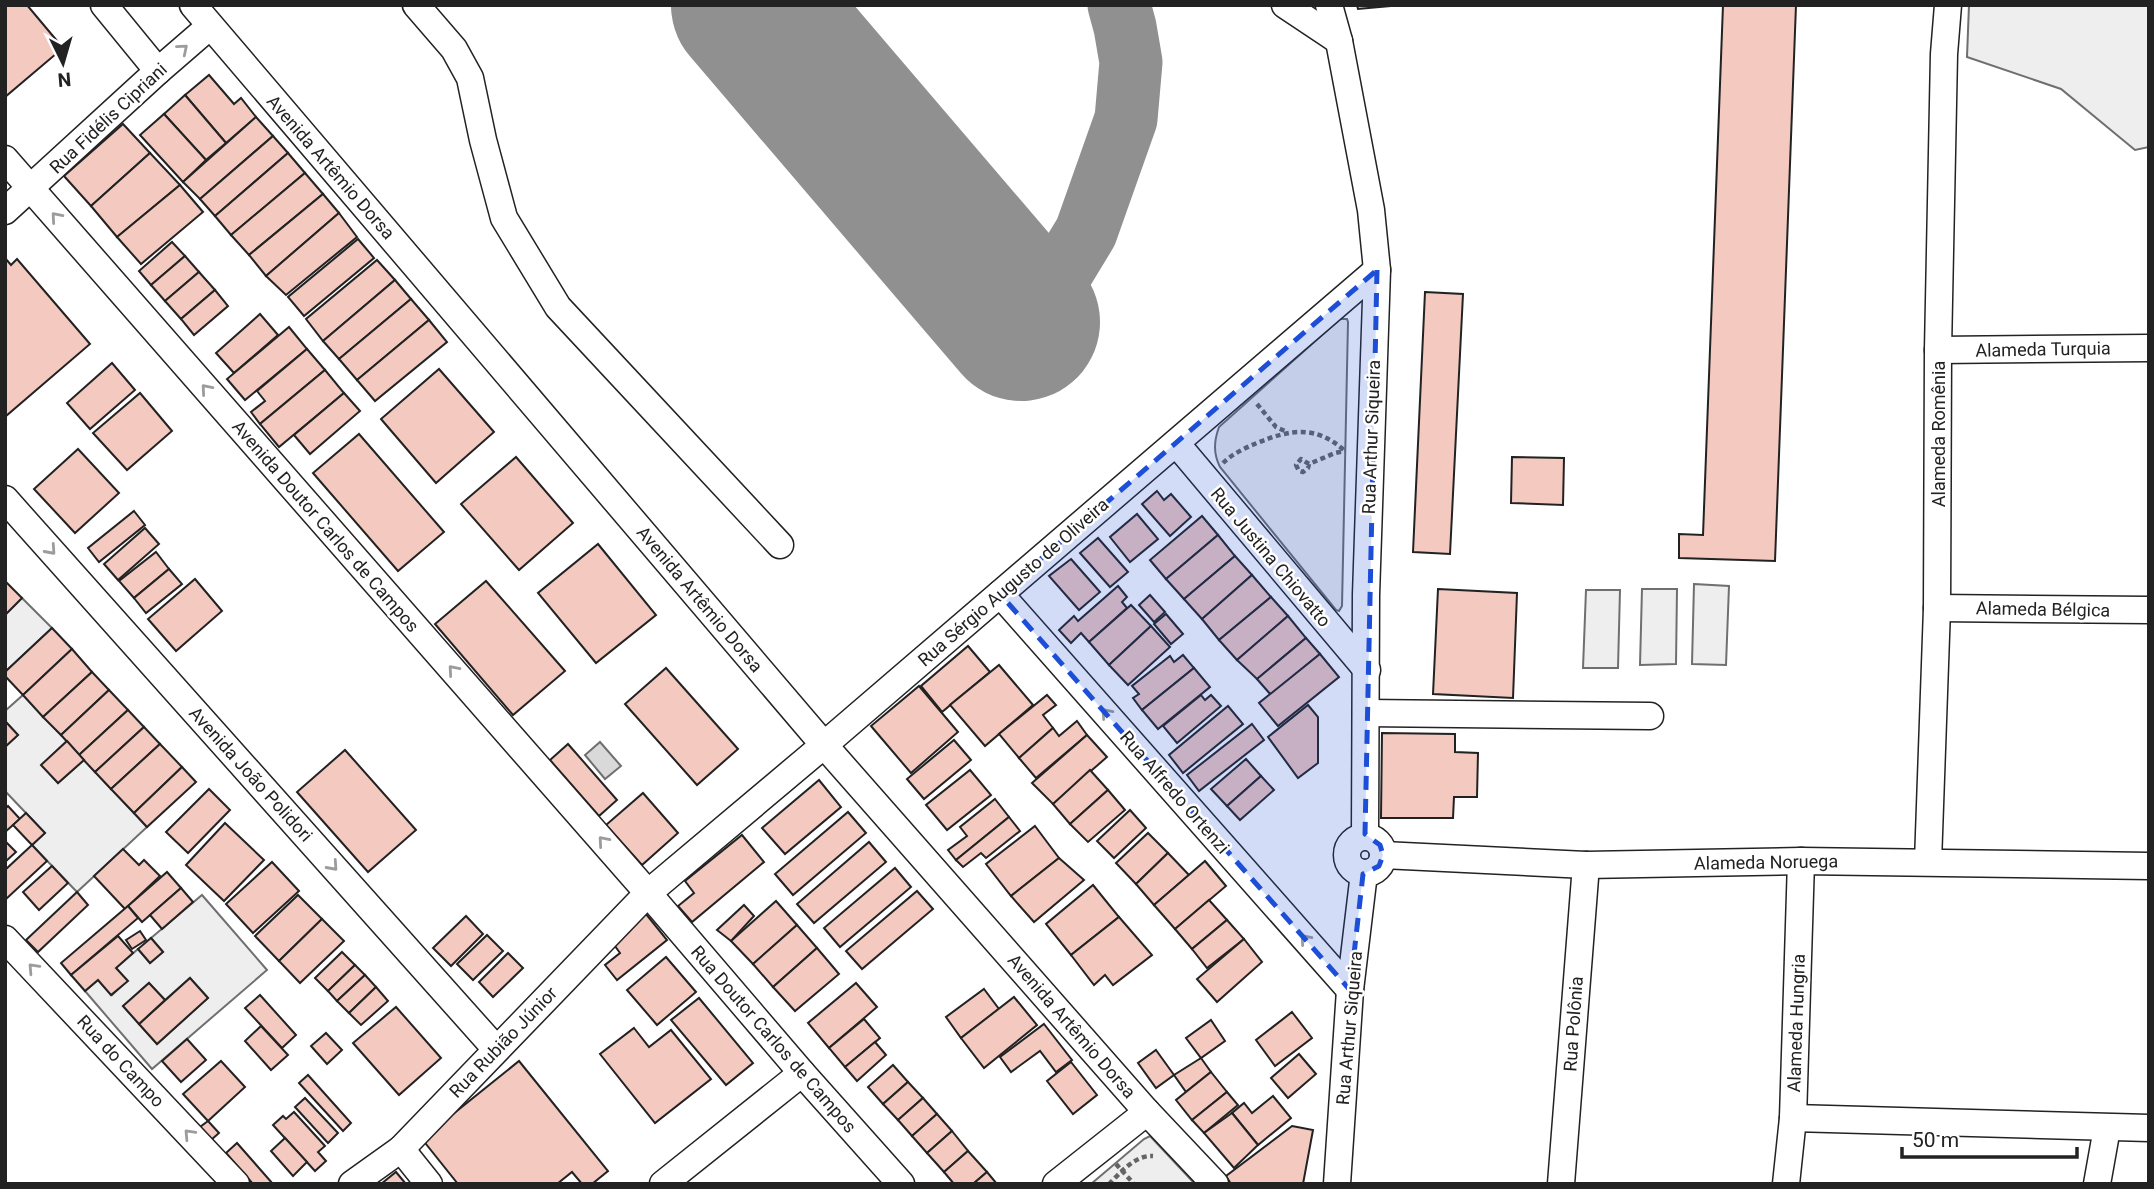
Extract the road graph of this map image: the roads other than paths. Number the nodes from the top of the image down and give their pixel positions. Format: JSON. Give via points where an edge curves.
{"nodes":[{"id":1,"x":104,"y":5,"type":"edge"},
{"id":2,"x":193,"y":5,"type":"edge"},
{"id":3,"x":416,"y":5,"type":"edge"},
{"id":4,"x":1285,"y":5,"type":"edge"},
{"id":5,"x":1329,"y":5,"type":"edge"},
{"id":6,"x":1948,"y":5,"type":"edge"},
{"id":7,"x":211,"y":26,"type":"junction"},
{"id":8,"x":1339,"y":41,"type":"junction"},
{"id":9,"x":158,"y":71,"type":"junction"},
{"id":10,"x":5,"y":159,"type":"edge"},
{"id":11,"x":31,"y":189,"type":"junction"},
{"id":12,"x":5,"y":211,"type":"edge"},
{"id":13,"x":1377,"y":270,"type":"junction"},
{"id":14,"x":2149,"y":348,"type":"edge"},
{"id":15,"x":1938,"y":350,"type":"junction"},
{"id":16,"x":1176,"y":443,"type":"junction"},
{"id":17,"x":5,"y":499,"type":"edge"},
{"id":18,"x":780,"y":545,"type":"dead end"},
{"id":19,"x":1000,"y":594,"type":"junction"},
{"id":20,"x":1937,"y":608,"type":"junction"},
{"id":21,"x":2149,"y":610,"type":"edge"},
{"id":22,"x":1367,"y":670,"type":"junction"},
{"id":23,"x":1366,"y":713,"type":"junction"},
{"id":24,"x":1650,"y":716,"type":"dead end"},
{"id":25,"x":824,"y":745,"type":"junction"},
{"id":26,"x":1374,"y":846,"type":"junction"},
{"id":27,"x":1801,"y":861,"type":"junction"},
{"id":28,"x":1928,"y":862,"type":"junction"},
{"id":29,"x":1586,"y":864,"type":"junction"},
{"id":30,"x":2149,"y":866,"type":"edge"},
{"id":31,"x":648,"y":893,"type":"junction"},
{"id":32,"x":5,"y":939,"type":"edge"},
{"id":33,"x":1350,"y":990,"type":"junction"},
{"id":34,"x":496,"y":1049,"type":"junction"},
{"id":35,"x":802,"y":1073,"type":"junction"},
{"id":36,"x":1147,"y":1112,"type":"junction"},
{"id":37,"x":1793,"y":1118,"type":"junction"},
{"id":38,"x":2107,"y":1128,"type":"junction"},
{"id":39,"x":2149,"y":1128,"type":"edge"},
{"id":40,"x":401,"y":1149,"type":"junction"},
{"id":41,"x":236,"y":1184,"type":"edge"},
{"id":42,"x":352,"y":1184,"type":"edge"},
{"id":43,"x":429,"y":1184,"type":"edge"},
{"id":44,"x":663,"y":1184,"type":"edge"},
{"id":45,"x":901,"y":1184,"type":"edge"},
{"id":46,"x":1056,"y":1184,"type":"edge"},
{"id":47,"x":1215,"y":1184,"type":"edge"},
{"id":48,"x":1337,"y":1184,"type":"edge"},
{"id":49,"x":1561,"y":1184,"type":"edge"},
{"id":50,"x":1786,"y":1184,"type":"edge"},
{"id":51,"x":2097,"y":1184,"type":"edge"}],
"edges":[{"from":1,"to":9,"type":"street"},
{"from":2,"to":7,"type":"street","name":"Avenida Artêmio Dorsa"},
{"from":3,"to":18,"type":"street","via":[[454,49],[470,78],[504,218],[558,307]]},
{"from":4,"to":8,"type":"street"},
{"from":5,"to":8,"type":"street","name":"Rua Arthur Siqueira"},
{"from":6,"to":15,"type":"street","name":"Alameda Romênia"},
{"from":9,"to":7,"type":"street","name":"Rua Fidélis Cipriani","one_way":true},
{"from":7,"to":25,"type":"street","name":"Avenida Artêmio Dorsa"},
{"from":8,"to":13,"type":"street","name":"Rua Arthur Siqueira","via":[[1371,210]]},
{"from":9,"to":11,"type":"street","name":"Rua Fidélis Cipriani"},
{"from":10,"to":11,"type":"street","name":"Avenida Doutor Carlos de Campos"},
{"from":11,"to":12,"type":"street","name":"Rua Fidélis Cipriani"},
{"from":31,"to":11,"type":"street","name":"Avenida Doutor Carlos de Campos","one_way":true},
{"from":13,"to":16,"type":"street","name":"Rua Sérgio Augusto de Oliveira"},
{"from":13,"to":22,"type":"street","name":"Rua Arthur Siqueira"},
{"from":14,"to":15,"type":"street","name":"Alameda Turquia"},
{"from":15,"to":20,"type":"street","name":"Alameda Romênia"},
{"from":16,"to":19,"type":"street","name":"Rua Sérgio Augusto de Oliveira"},
{"from":16,"to":22,"type":"street","name":"Rua Justina Chiovatto"},
{"from":17,"to":34,"type":"street","name":"Avenida João Polidori","one_way":true},
{"from":19,"to":25,"type":"street","name":"Rua Sérgio Augusto de Oliveira"},
{"from":33,"to":19,"type":"street","name":"Rua Alfredo Ortenzi","one_way":true},
{"from":20,"to":21,"type":"street","name":"Alameda Bélgica"},
{"from":20,"to":28,"type":"street","name":"Alameda Romênia"},
{"from":22,"to":23,"type":"street","name":"Rua Arthur Siqueira"},
{"from":23,"to":24,"type":"street"},
{"from":23,"to":26,"type":"street","name":"Rua Arthur Siqueira"},
{"from":25,"to":31,"type":"street","name":"Rua Sérgio Augusto de Oliveira"},
{"from":25,"to":36,"type":"street","name":"Avenida Artêmio Dorsa"},
{"from":26,"to":29,"type":"street","name":"Alameda Noruega"},
{"from":26,"to":33,"type":"street","name":"Rua Arthur Siqueira","via":[[1353,840],[1346,850],[1352,868],[1364,873]]},
{"from":27,"to":28,"type":"street","name":"Alameda Noruega"},
{"from":27,"to":29,"type":"street","name":"Alameda Noruega"},
{"from":27,"to":37,"type":"street","name":"Alameda Hungria"},
{"from":28,"to":30,"type":"street","name":"Alameda Noruega"},
{"from":29,"to":49,"type":"street","name":"Rua Polônia"},
{"from":31,"to":34,"type":"street","name":"Rua Rubião Júnior"},
{"from":31,"to":35,"type":"street","name":"Rua Doutor Carlos de Campos"},
{"from":41,"to":32,"type":"street","name":"Rua do Campo","one_way":true},
{"from":33,"to":48,"type":"street","name":"Rua Arthur Siqueira"},
{"from":34,"to":40,"type":"street","name":"Rua Rubião Júnior"},
{"from":35,"to":44,"type":"street"},
{"from":35,"to":45,"type":"street","name":"Rua Doutor Carlos de Campos"},
{"from":36,"to":46,"type":"street"},
{"from":36,"to":47,"type":"street","name":"Avenida Artêmio Dorsa"},
{"from":37,"to":38,"type":"street"},
{"from":37,"to":50,"type":"street","name":"Alameda Hungria"},
{"from":38,"to":39,"type":"street"},
{"from":38,"to":51,"type":"street"},
{"from":40,"to":42,"type":"street","name":"Rua Rubião Júnior"},
{"from":40,"to":43,"type":"street"}]}
